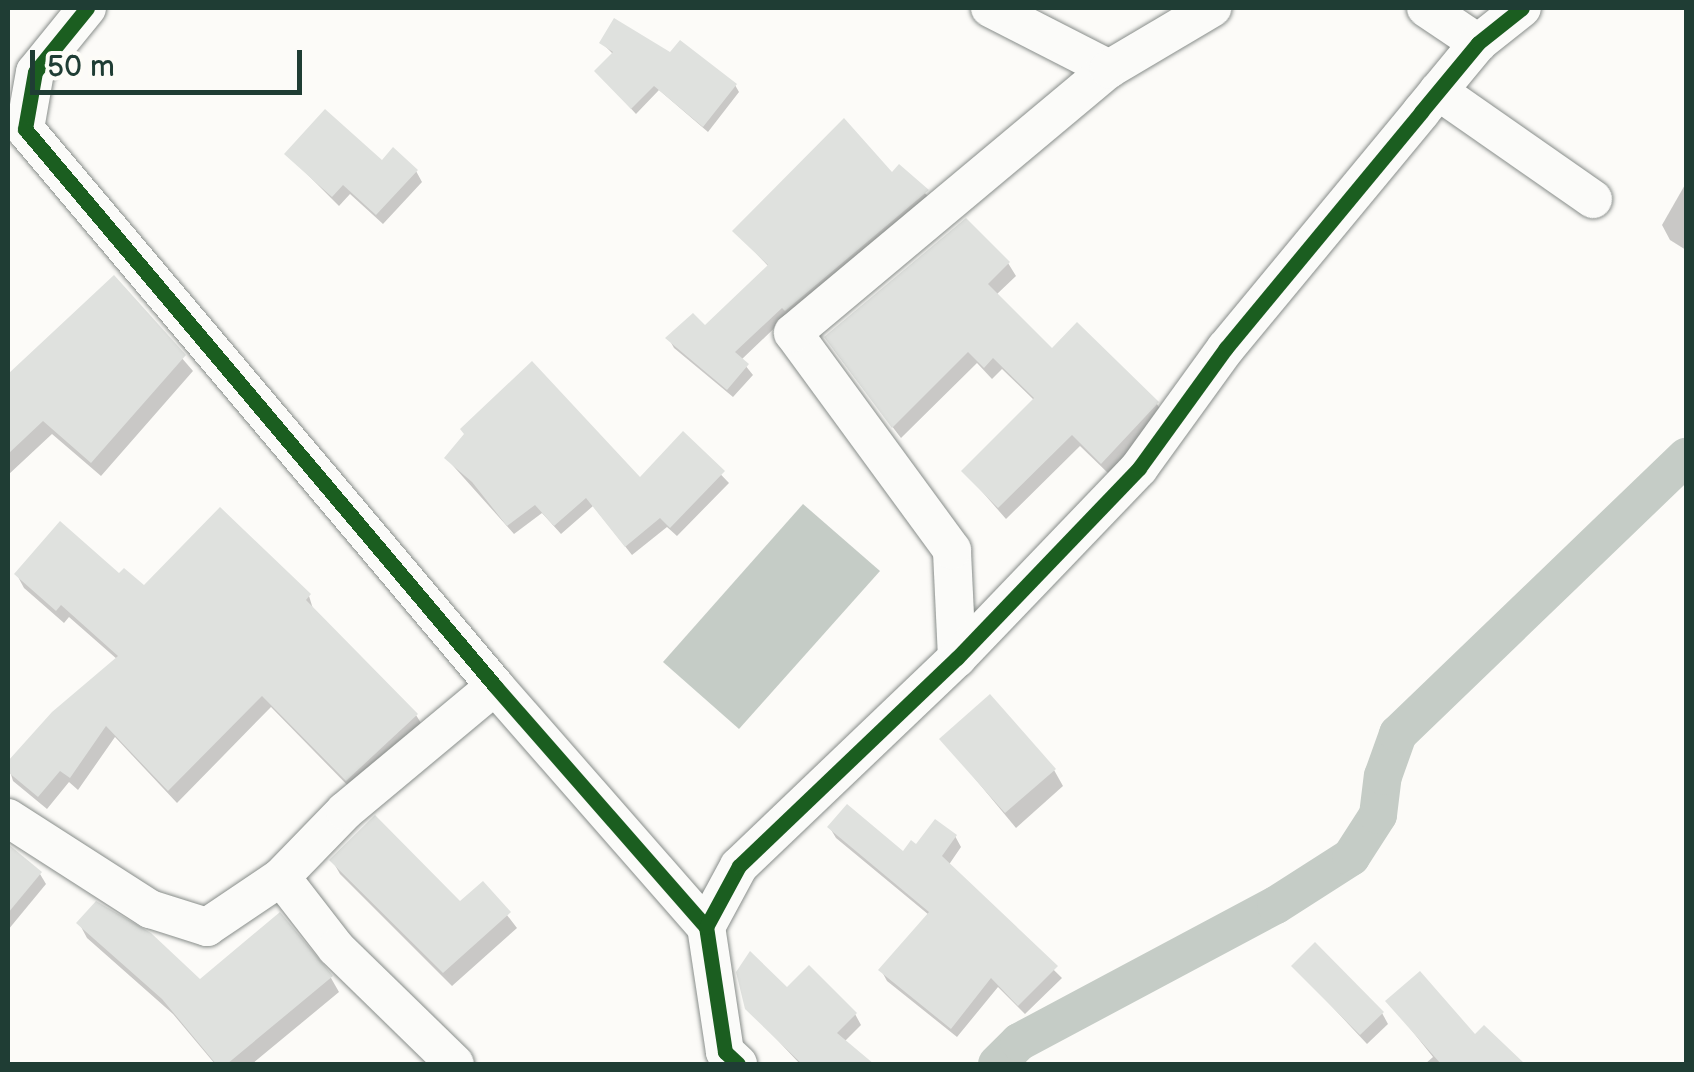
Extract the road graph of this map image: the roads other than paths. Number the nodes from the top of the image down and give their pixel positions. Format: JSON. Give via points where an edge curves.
{"nodes":[{"id":1,"x":87,"y":8,"type":"edge"},
{"id":2,"x":990,"y":8,"type":"edge"},
{"id":3,"x":1212,"y":8,"type":"edge"},
{"id":4,"x":1426,"y":8,"type":"edge"},
{"id":5,"x":1522,"y":8,"type":"edge"},
{"id":6,"x":1478,"y":43,"type":"junction"},
{"id":7,"x":1108,"y":69,"type":"junction"},
{"id":8,"x":1438,"y":92,"type":"junction"},
{"id":9,"x":1592,"y":199,"type":"dead end"},
{"id":10,"x":957,"y":658,"type":"junction"},
{"id":11,"x":495,"y":686,"type":"junction"},
{"id":12,"x":8,"y":818,"type":"edge"},
{"id":13,"x":281,"y":878,"type":"junction"},
{"id":14,"x":706,"y":927,"type":"junction"},
{"id":15,"x":455,"y":1064,"type":"edge"},
{"id":16,"x":738,"y":1064,"type":"edge"}],
"edges":[{"from":1,"to":11,"type":"street","via":[[35,72],[25,128]]},
{"from":2,"to":7,"type":"street"},
{"from":3,"to":7,"type":"street"},
{"from":4,"to":6,"type":"street"},
{"from":5,"to":6,"type":"street"},
{"from":6,"to":8,"type":"street"},
{"from":7,"to":10,"type":"street","via":[[793,332],[952,550]]},
{"from":8,"to":9,"type":"street"},
{"from":8,"to":10,"type":"street","via":[[1226,348],[1139,468]]},
{"from":10,"to":14,"type":"street","via":[[738,866]]},
{"from":11,"to":13,"type":"street","via":[[345,811]]},
{"from":11,"to":14,"type":"street"},
{"from":12,"to":13,"type":"street","via":[[150,909],[207,927]]},
{"from":13,"to":15,"type":"street","via":[[336,948]]},
{"from":14,"to":16,"type":"street","via":[[725,1052]]}]}
